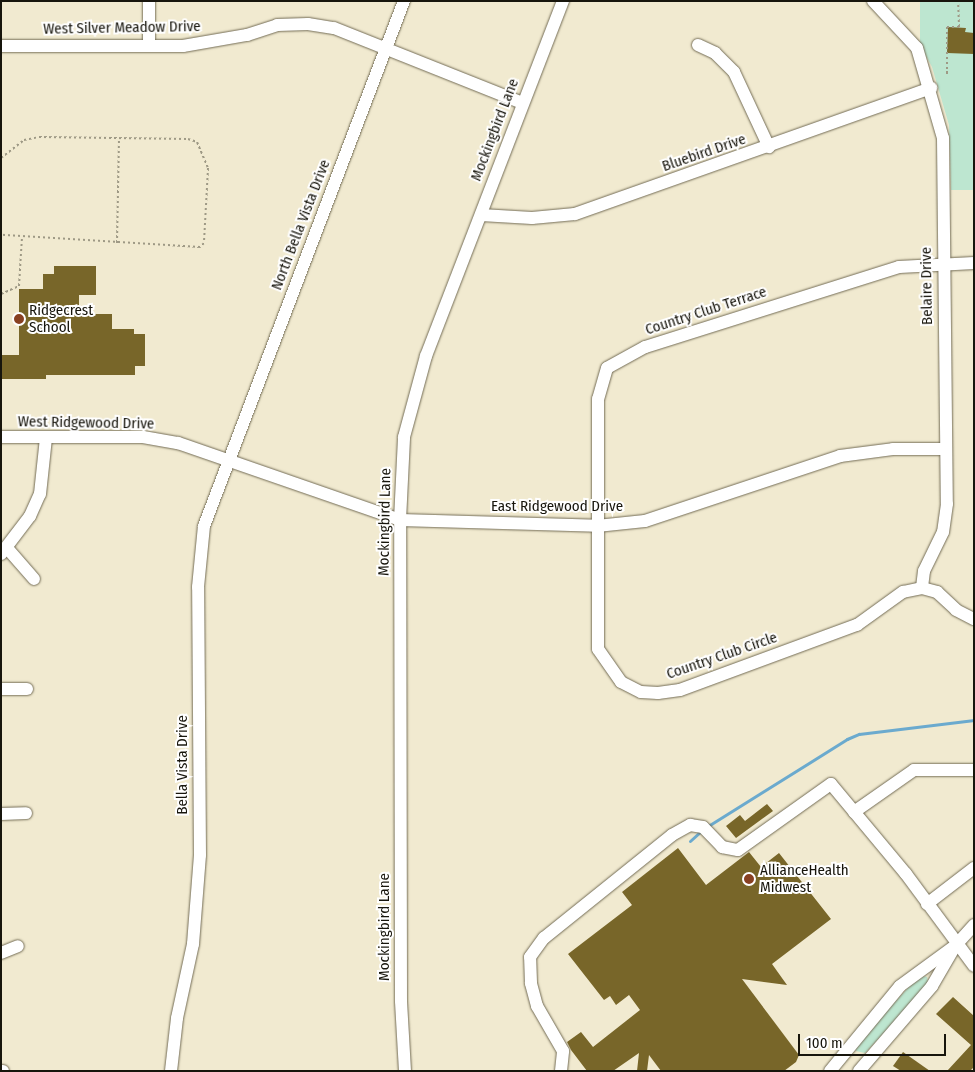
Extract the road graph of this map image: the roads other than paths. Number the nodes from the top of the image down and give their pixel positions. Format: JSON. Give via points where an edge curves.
{"nodes":[{"id":1,"x":149,"y":1,"type":"edge"},
{"id":2,"x":404,"y":1,"type":"edge"},
{"id":3,"x":563,"y":1,"type":"edge"},
{"id":4,"x":873,"y":1,"type":"edge"},
{"id":5,"x":149,"y":45,"type":"junction"},
{"id":6,"x":698,"y":45,"type":"dead end"},
{"id":7,"x":1,"y":46,"type":"edge"},
{"id":8,"x":385,"y":51,"type":"junction"},
{"id":9,"x":931,"y":88,"type":"junction"},
{"id":10,"x":522,"y":103,"type":"junction"},
{"id":11,"x":769,"y":148,"type":"junction"},
{"id":12,"x":481,"y":215,"type":"junction"},
{"id":13,"x":943,"y":262,"type":"junction"},
{"id":14,"x":974,"y":263,"type":"edge"},
{"id":15,"x":1,"y":438,"type":"edge"},
{"id":16,"x":46,"y":438,"type":"junction"},
{"id":17,"x":946,"y":448,"type":"junction"},
{"id":18,"x":227,"y":460,"type":"junction"},
{"id":19,"x":400,"y":520,"type":"junction"},
{"id":20,"x":597,"y":526,"type":"junction"},
{"id":21,"x":4,"y":551,"type":"edge"},
{"id":22,"x":34,"y":579,"type":"dead end"},
{"id":23,"x":922,"y":588,"type":"junction"},
{"id":24,"x":974,"y":619,"type":"edge"},
{"id":25,"x":1,"y":689,"type":"edge"},
{"id":26,"x":27,"y":689,"type":"dead end"},
{"id":27,"x":974,"y":770,"type":"edge"},
{"id":28,"x":854,"y":812,"type":"junction"},
{"id":29,"x":26,"y":813,"type":"dead end"},
{"id":30,"x":1,"y":814,"type":"edge"},
{"id":31,"x":974,"y":868,"type":"edge"},
{"id":32,"x":927,"y":904,"type":"junction"},
{"id":33,"x":974,"y":926,"type":"edge"},
{"id":34,"x":956,"y":945,"type":"junction"},
{"id":35,"x":18,"y":946,"type":"dead end"},
{"id":36,"x":1,"y":953,"type":"edge"},
{"id":37,"x":974,"y":966,"type":"edge"},
{"id":38,"x":864,"y":1069,"type":"edge"},
{"id":39,"x":171,"y":1071,"type":"edge"},
{"id":40,"x":405,"y":1071,"type":"edge"},
{"id":41,"x":561,"y":1071,"type":"edge"},
{"id":42,"x":830,"y":1071,"type":"edge"}],
"edges":[{"from":1,"to":5,"type":"street"},
{"from":2,"to":8,"type":"street","name":"North Bella Vista Drive"},
{"from":3,"to":10,"type":"street","name":"Mockingbird Lane"},
{"from":4,"to":9,"type":"street","name":"Belaire Drive","via":[[917,48]]},
{"from":5,"to":7,"type":"street","name":"West Silver Meadow Drive"},
{"from":5,"to":8,"type":"street","name":"West Silver Meadow Drive","via":[[213,43],[277,25],[308,24],[334,28]]},
{"from":6,"to":11,"type":"street","via":[[715,53],[734,72]]},
{"from":8,"to":10,"type":"street","name":"West Silver Meadow Drive"},
{"from":8,"to":18,"type":"street","name":"North Bella Vista Drive"},
{"from":9,"to":11,"type":"street","name":"Bluebird Drive"},
{"from":9,"to":13,"type":"street","name":"Belaire Drive","via":[[943,138]]},
{"from":10,"to":12,"type":"street","name":"Mockingbird Lane"},
{"from":11,"to":12,"type":"street","name":"Bluebird Drive","via":[[575,214],[532,218]]},
{"from":12,"to":19,"type":"street","name":"Mockingbird Lane","via":[[409,407],[404,436]]},
{"from":13,"to":14,"type":"street","name":"Country Club Terrace"},
{"from":13,"to":17,"type":"street","name":"Belaire Drive"},
{"from":13,"to":20,"type":"street","name":"Country Club Terrace","via":[[899,267],[644,347],[606,368],[598,399]]},
{"from":15,"to":16,"type":"street","name":"West Ridgewood Drive"},
{"from":16,"to":18,"type":"street","name":"West Ridgewood Drive","via":[[143,437],[178,443]]},
{"from":16,"to":21,"type":"street","via":[[40,494],[30,516]]},
{"from":17,"to":20,"type":"street","name":"East Ridgewood Drive","via":[[893,449],[840,456],[644,521]]},
{"from":17,"to":23,"type":"street","name":"Belaire Drive","via":[[947,504],[943,532],[924,571]]},
{"from":18,"to":19,"type":"street","name":"East Ridgewood Drive"},
{"from":18,"to":39,"type":"street","name":"Bella Vista Drive","via":[[204,526],[198,587],[200,855],[193,944],[177,1018]]},
{"from":19,"to":20,"type":"street","name":"East Ridgewood Drive"},
{"from":19,"to":40,"type":"street","name":"Mockingbird Lane","via":[[401,991]]},
{"from":20,"to":23,"type":"street","name":"Country Club Circle","via":[[598,649],[621,682],[641,692],[680,690],[857,625],[903,592]]},
{"from":21,"to":22,"type":"street"},
{"from":23,"to":24,"type":"street","via":[[937,592],[956,610]]},
{"from":25,"to":26,"type":"street"},
{"from":27,"to":28,"type":"street","via":[[914,770]]},
{"from":28,"to":32,"type":"street"},
{"from":28,"to":41,"type":"street","via":[[832,784],[738,850],[722,846],[703,827],[690,825],[672,835],[546,935],[530,957],[531,984],[537,1006],[564,1051]]},
{"from":29,"to":30,"type":"street"},
{"from":31,"to":32,"type":"street"},
{"from":32,"to":34,"type":"street"},
{"from":33,"to":34,"type":"street"},
{"from":34,"to":37,"type":"street"},
{"from":34,"to":38,"type":"street","via":[[932,986]]},
{"from":34,"to":42,"type":"street","via":[[900,986]]},
{"from":35,"to":36,"type":"street"}]}
